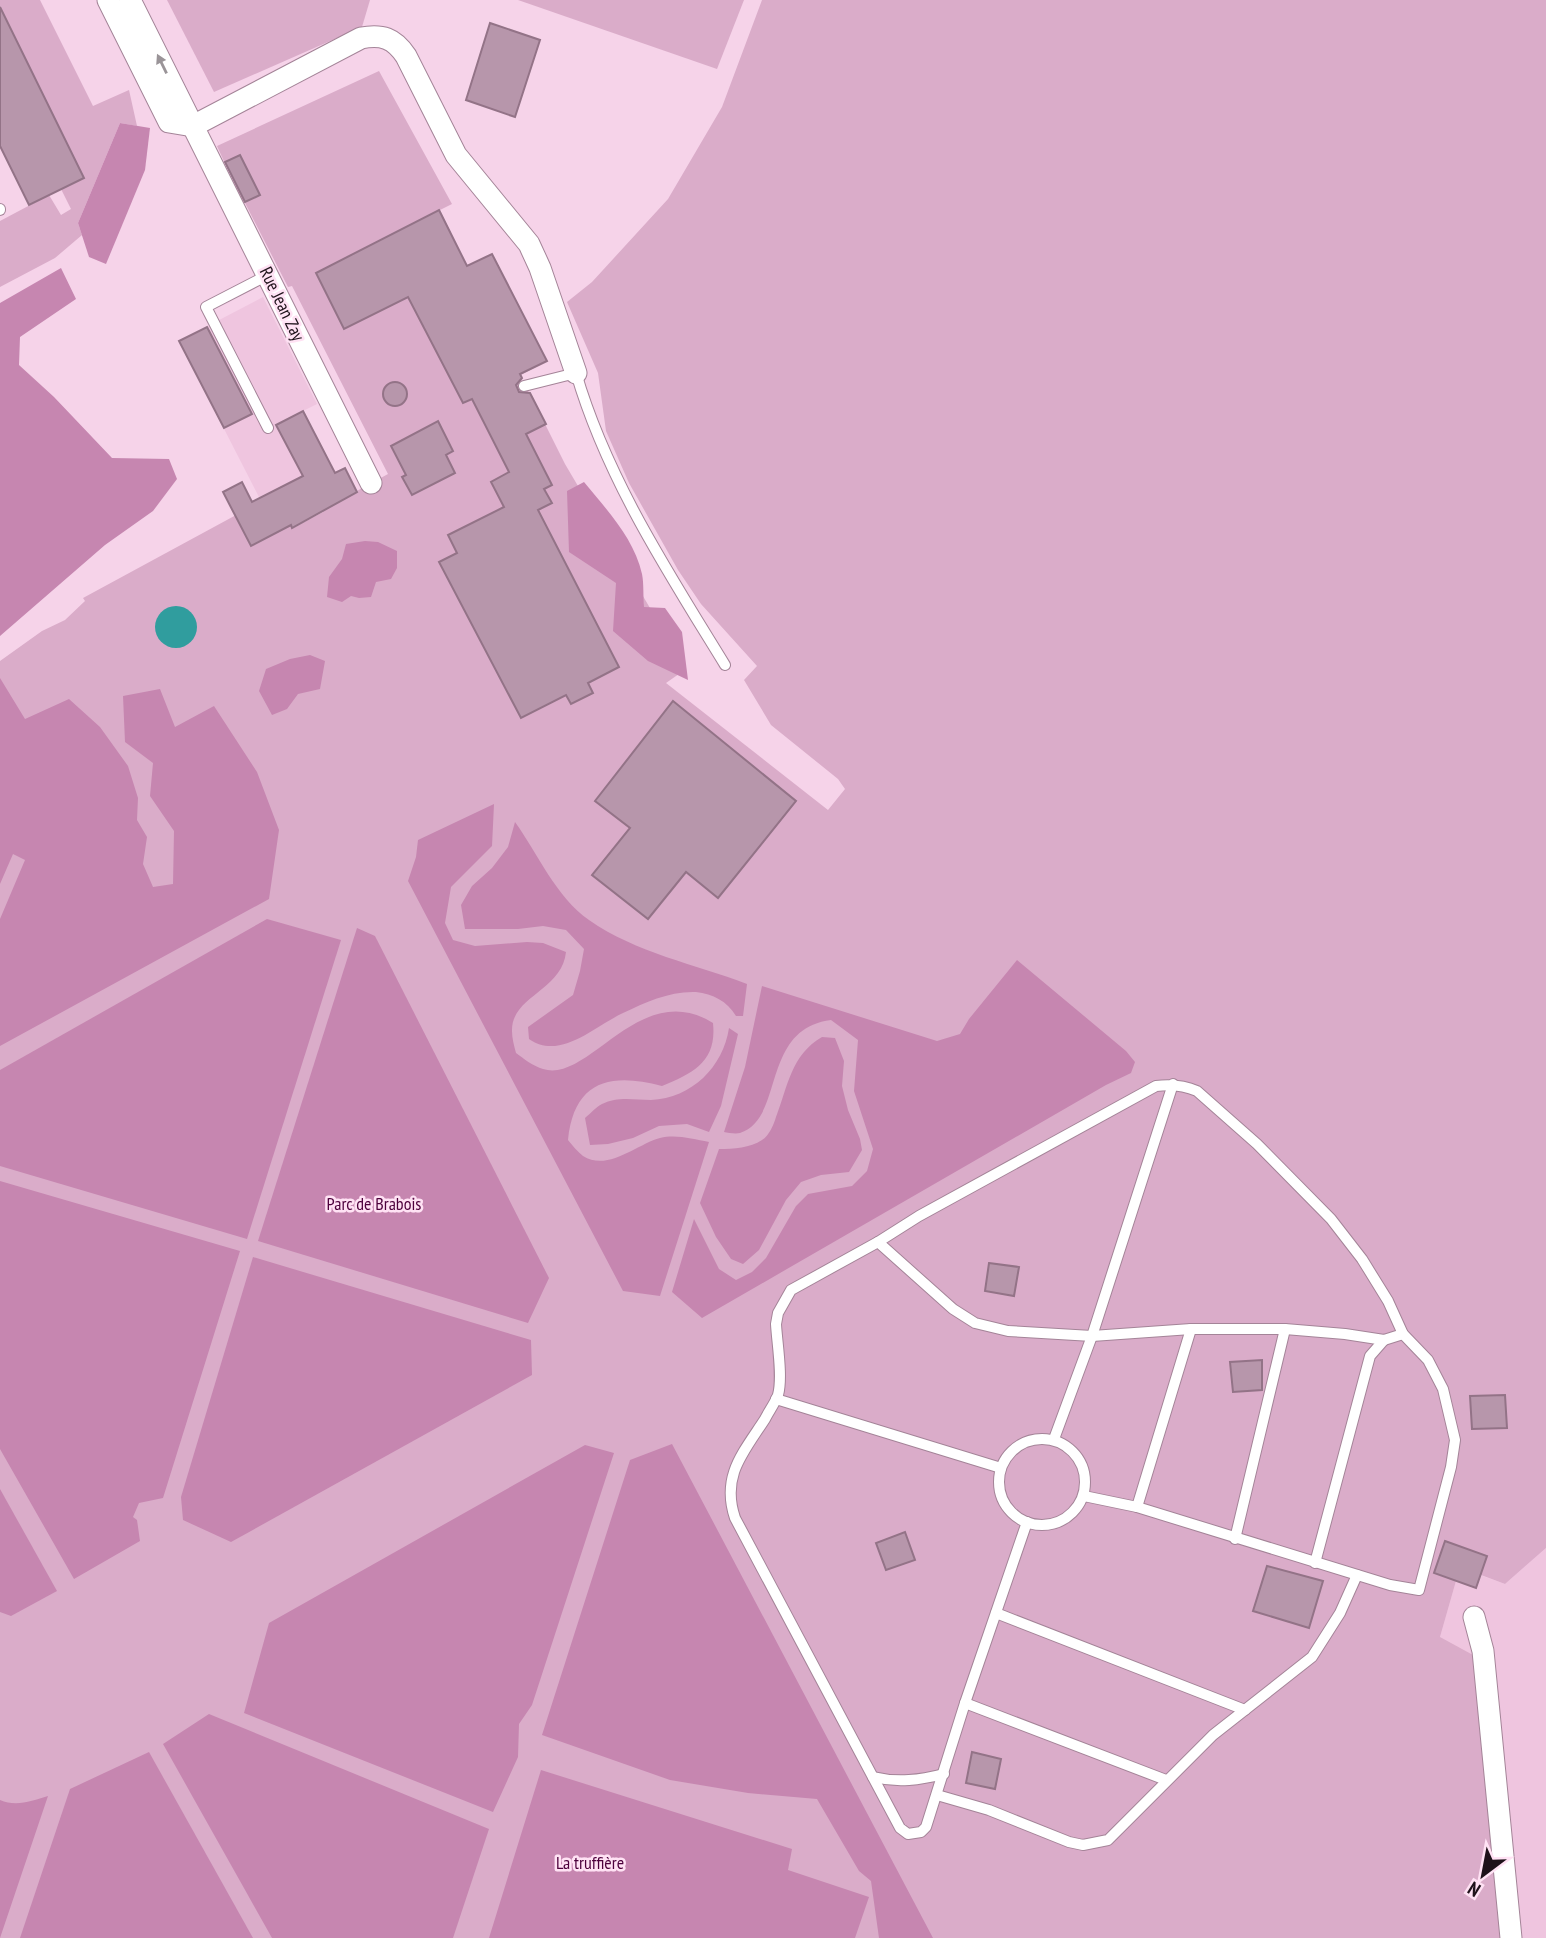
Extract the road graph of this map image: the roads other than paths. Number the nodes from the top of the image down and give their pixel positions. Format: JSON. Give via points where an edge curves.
{"nodes":[{"id":1,"x":108,"y":0,"type":"edge"},
{"id":2,"x":130,"y":0,"type":"edge"},
{"id":3,"x":193,"y":125,"type":"junction"},
{"id":4,"x":268,"y":275,"type":"junction"},
{"id":5,"x":576,"y":373,"type":"junction"},
{"id":6,"x":524,"y":386,"type":"dead end"},
{"id":7,"x":268,"y":428,"type":"dead end"},
{"id":8,"x":371,"y":483,"type":"dead end"},
{"id":9,"x":725,"y":665,"type":"dead end"},
{"id":10,"x":1173,"y":1084,"type":"junction"},
{"id":11,"x":878,"y":1242,"type":"junction"},
{"id":12,"x":1191,"y":1329,"type":"junction"},
{"id":13,"x":1286,"y":1329,"type":"junction"},
{"id":14,"x":1403,"y":1334,"type":"junction"},
{"id":15,"x":1092,"y":1336,"type":"junction"},
{"id":16,"x":1384,"y":1340,"type":"junction"},
{"id":17,"x":776,"y":1399,"type":"junction"},
{"id":18,"x":1054,"y":1439,"type":"junction"},
{"id":19,"x":1001,"y":1468,"type":"junction"},
{"id":20,"x":1084,"y":1496,"type":"junction"},
{"id":21,"x":1137,"y":1507,"type":"junction"},
{"id":22,"x":1027,"y":1522,"type":"junction"},
{"id":23,"x":1235,"y":1539,"type":"junction"},
{"id":24,"x":1315,"y":1563,"type":"junction"},
{"id":25,"x":1357,"y":1575,"type":"junction"},
{"id":26,"x":996,"y":1613,"type":"junction"},
{"id":27,"x":1474,"y":1617,"type":"dead end"},
{"id":28,"x":965,"y":1703,"type":"junction"},
{"id":29,"x":1245,"y":1710,"type":"junction"},
{"id":30,"x":944,"y":1774,"type":"junction"},
{"id":31,"x":873,"y":1777,"type":"junction"},
{"id":32,"x":1166,"y":1780,"type":"junction"},
{"id":33,"x":937,"y":1795,"type":"junction"},
{"id":34,"x":1511,"y":1938,"type":"edge"}],
"edges":[{"from":1,"to":3,"type":"street","via":[[169,122]]},
{"from":3,"to":2,"type":"street","name":"Rue Jean Zay","one_way":true},
{"from":3,"to":4,"type":"street","name":"Rue Jean Zay"},
{"from":3,"to":5,"type":"street","via":[[361,38],[379,36],[398,44],[456,155],[529,244]]},
{"from":4,"to":7,"type":"lane","via":[[206,307]]},
{"from":4,"to":8,"type":"street","name":"Rue Jean Zay"},
{"from":5,"to":6,"type":"lane"},
{"from":5,"to":9,"type":"lane","via":[[588,413],[619,482]]},
{"from":10,"to":11,"type":"lane","via":[[1156,1086]]},
{"from":10,"to":14,"type":"lane","via":[[1197,1091],[1266,1152],[1331,1219],[1362,1259]]},
{"from":10,"to":15,"type":"lane"},
{"from":11,"to":15,"type":"lane","via":[[975,1323],[1008,1331]]},
{"from":11,"to":17,"type":"lane","via":[[791,1290],[776,1324]]},
{"from":12,"to":13,"type":"lane"},
{"from":12,"to":15,"type":"lane"},
{"from":12,"to":21,"type":"lane"},
{"from":13,"to":16,"type":"lane"},
{"from":13,"to":23,"type":"lane"},
{"from":14,"to":16,"type":"lane"},
{"from":14,"to":25,"type":"lane","via":[[1428,1360],[1443,1389],[1455,1440],[1451,1467],[1419,1590]]},
{"from":15,"to":18,"type":"lane"},
{"from":16,"to":24,"type":"lane","via":[[1370,1356]]},
{"from":17,"to":19,"type":"lane"},
{"from":17,"to":31,"type":"lane","via":[[731,1480],[734,1518]]},
{"from":18,"to":19,"type":"lane","via":[[1028,1440],[1016,1446]]},
{"from":18,"to":20,"type":"lane","via":[[1070,1447],[1081,1461],[1086,1478]]},
{"from":19,"to":22,"type":"lane","via":[[1000,1494],[1006,1506]]},
{"from":20,"to":21,"type":"lane"},
{"from":20,"to":22,"type":"lane","via":[[1061,1521],[1050,1525]]},
{"from":21,"to":23,"type":"lane"},
{"from":22,"to":26,"type":"lane"},
{"from":23,"to":24,"type":"lane"},
{"from":24,"to":25,"type":"lane"},
{"from":25,"to":29,"type":"lane","via":[[1312,1657]]},
{"from":26,"to":28,"type":"lane"},
{"from":26,"to":29,"type":"lane"},
{"from":27,"to":34,"type":"street","via":[[1483,1651]]},
{"from":28,"to":30,"type":"lane"},
{"from":28,"to":32,"type":"lane"},
{"from":29,"to":32,"type":"lane"},
{"from":30,"to":31,"type":"lane","via":[[891,1781]]},
{"from":30,"to":33,"type":"lane"},
{"from":31,"to":33,"type":"lane","via":[[900,1828],[908,1834],[926,1827]]},
{"from":32,"to":33,"type":"lane","via":[[1108,1839],[1083,1845]]}]}
